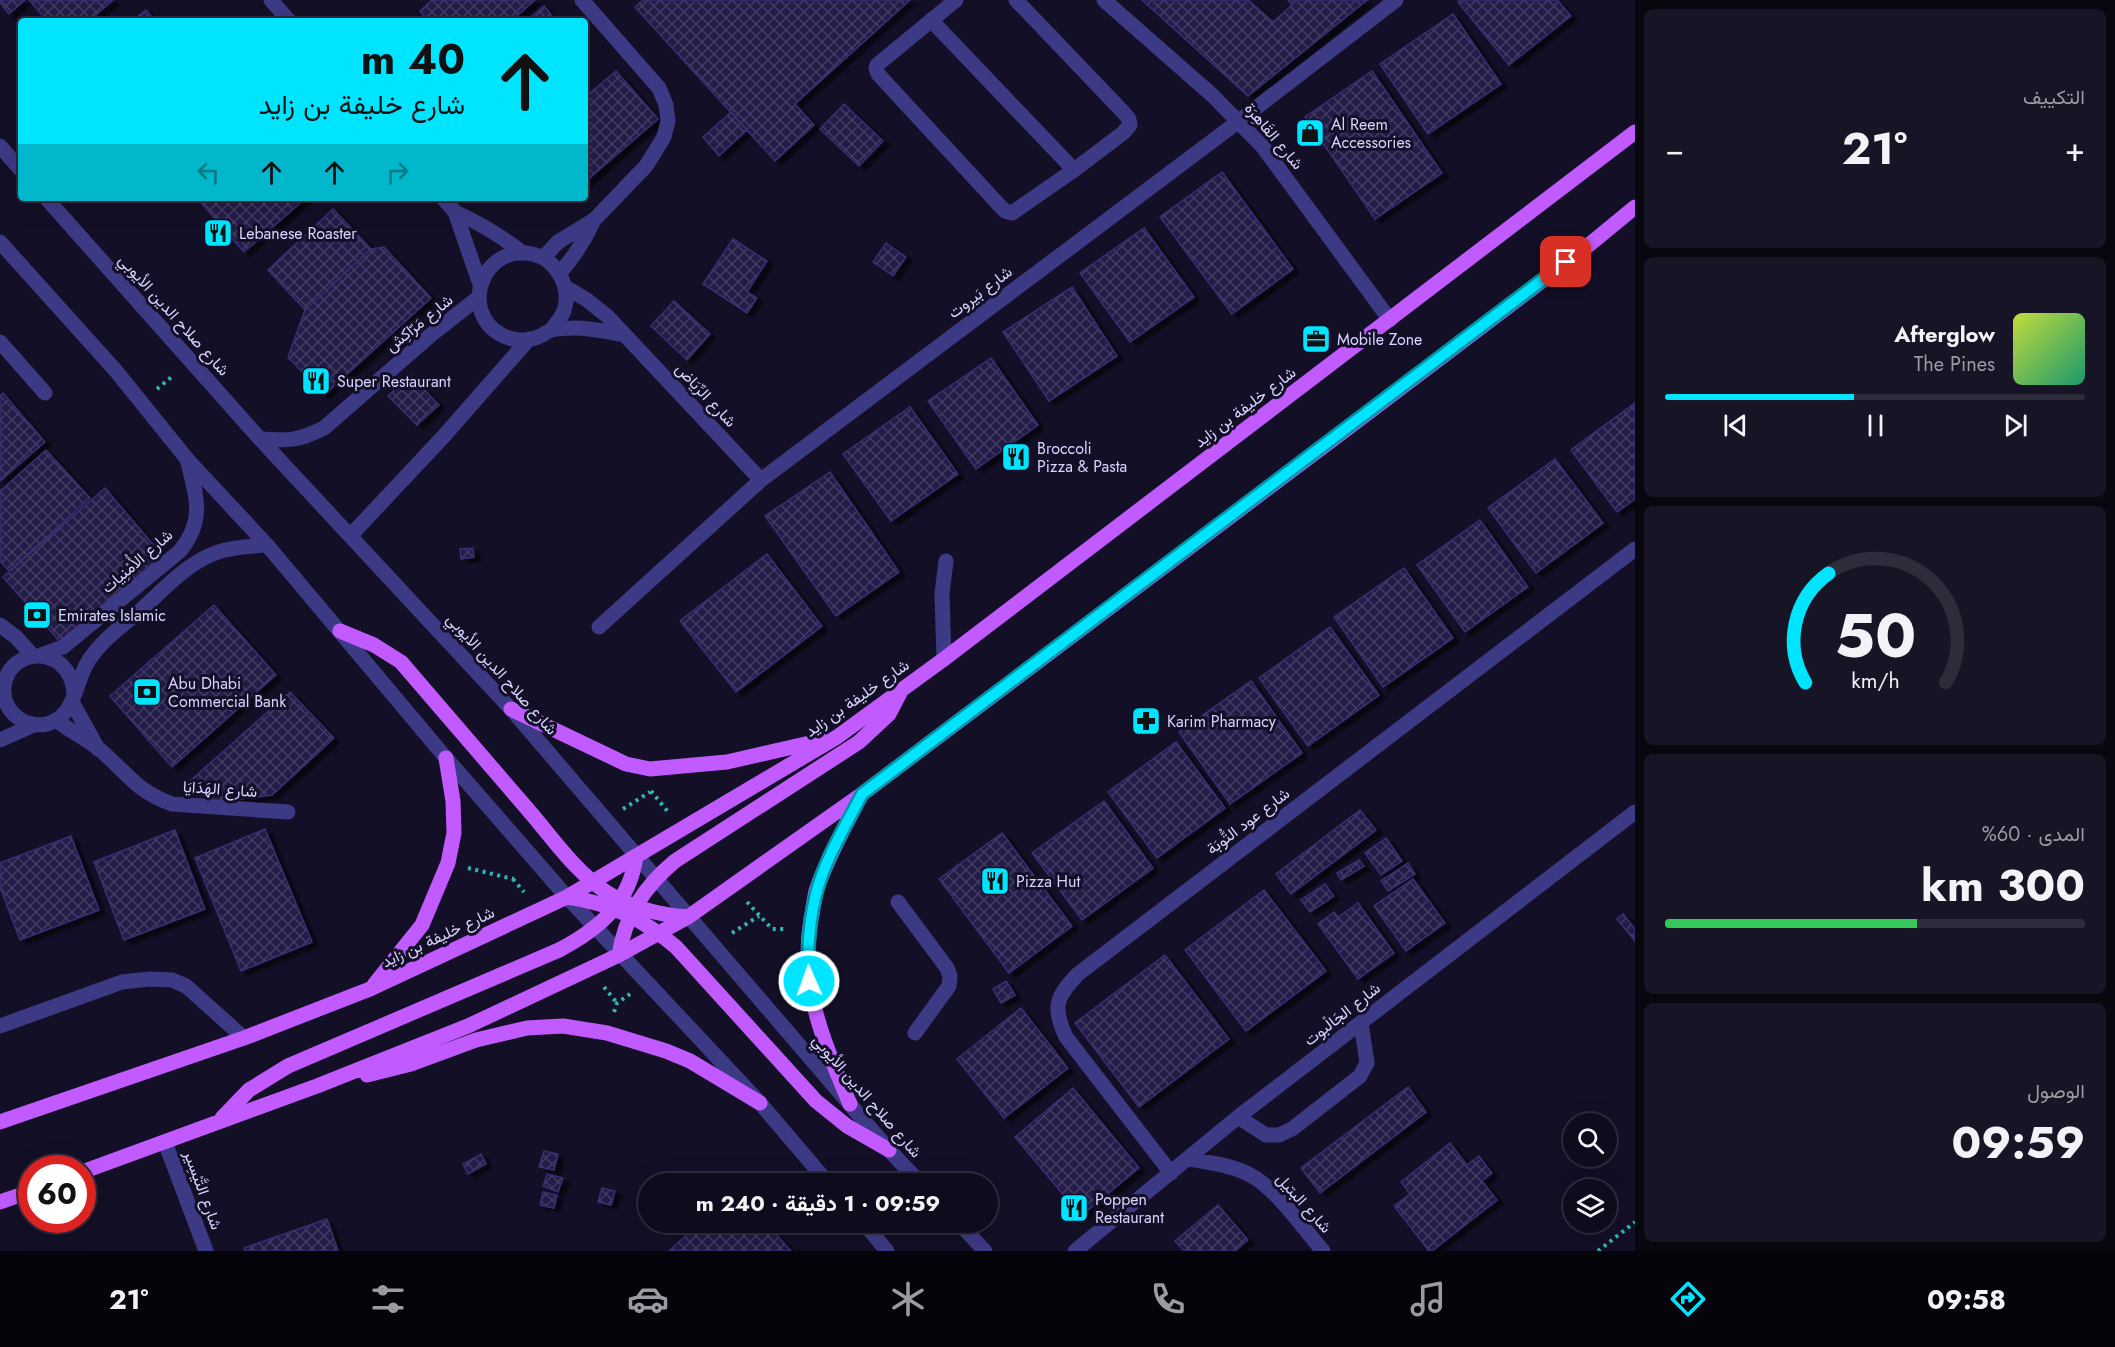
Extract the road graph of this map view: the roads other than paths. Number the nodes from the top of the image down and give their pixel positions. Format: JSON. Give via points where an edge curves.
{"nodes":[{"id":1,"x":271,"y":0,"type":"edge"},
{"id":2,"x":582,"y":0,"type":"edge"},
{"id":3,"x":956,"y":0,"type":"edge"},
{"id":4,"x":1016,"y":0,"type":"edge"},
{"id":5,"x":1104,"y":0,"type":"edge"},
{"id":6,"x":1396,"y":0,"type":"edge"},
{"id":7,"x":286,"y":18,"type":"edge"},
{"id":8,"x":931,"y":20,"type":"junction"},
{"id":9,"x":1239,"y":121,"type":"junction"},
{"id":10,"x":1635,"y":132,"type":"edge"},
{"id":11,"x":0,"y":146,"type":"edge"},
{"id":12,"x":18,"y":167,"type":"edge"},
{"id":13,"x":1074,"y":170,"type":"junction"},
{"id":14,"x":49,"y":201,"type":"edge"},
{"id":15,"x":446,"y":201,"type":"edge"},
{"id":16,"x":1635,"y":207,"type":"edge"},
{"id":17,"x":456,"y":212,"type":"junction"},
{"id":18,"x":594,"y":220,"type":"junction"},
{"id":19,"x":0,"y":242,"type":"edge"},
{"id":20,"x":523,"y":253,"type":"junction"},
{"id":21,"x":543,"y":258,"type":"junction"},
{"id":22,"x":562,"y":280,"type":"junction"},
{"id":23,"x":479,"y":291,"type":"junction"},
{"id":24,"x":1390,"y":320,"type":"junction"},
{"id":25,"x":551,"y":330,"type":"junction"},
{"id":26,"x":625,"y":335,"type":"junction"},
{"id":27,"x":529,"y":339,"type":"junction"},
{"id":28,"x":0,"y":342,"type":"edge"},
{"id":29,"x":45,"y":393,"type":"dead end"},
{"id":30,"x":260,"y":439,"type":"junction"},
{"id":31,"x":188,"y":459,"type":"junction"},
{"id":32,"x":761,"y":480,"type":"junction"},
{"id":33,"x":351,"y":535,"type":"junction"},
{"id":34,"x":267,"y":545,"type":"junction"},
{"id":35,"x":1635,"y":549,"type":"edge"},
{"id":36,"x":946,"y":561,"type":"dead end"},
{"id":37,"x":0,"y":625,"type":"edge"},
{"id":38,"x":599,"y":627,"type":"dead end"},
{"id":39,"x":340,"y":631,"type":"junction"},
{"id":40,"x":36,"y":656,"type":"junction"},
{"id":41,"x":944,"y":658,"type":"junction"},
{"id":42,"x":902,"y":689,"type":"junction"},
{"id":43,"x":2,"y":690,"type":"edge"},
{"id":44,"x":73,"y":697,"type":"junction"},
{"id":45,"x":511,"y":709,"type":"junction"},
{"id":46,"x":56,"y":720,"type":"junction"},
{"id":47,"x":34,"y":725,"type":"junction"},
{"id":48,"x":837,"y":737,"type":"junction"},
{"id":49,"x":0,"y":740,"type":"edge"},
{"id":50,"x":98,"y":749,"type":"junction"},
{"id":51,"x":446,"y":758,"type":"junction"},
{"id":52,"x":862,"y":794,"type":"junction"},
{"id":53,"x":288,"y":812,"type":"dead end"},
{"id":54,"x":1635,"y":812,"type":"edge"},
{"id":55,"x":636,"y":856,"type":"junction"},
{"id":56,"x":655,"y":878,"type":"junction"},
{"id":57,"x":592,"y":882,"type":"junction"},
{"id":58,"x":567,"y":897,"type":"junction"},
{"id":59,"x":898,"y":902,"type":"dead end"},
{"id":60,"x":625,"y":907,"type":"junction"},
{"id":61,"x":688,"y":917,"type":"junction"},
{"id":62,"x":595,"y":928,"type":"junction"},
{"id":63,"x":659,"y":933,"type":"junction"},
{"id":64,"x":619,"y":955,"type":"junction"},
{"id":65,"x":370,"y":989,"type":"junction"},
{"id":66,"x":1361,"y":1023,"type":"junction"},
{"id":67,"x":0,"y":1026,"type":"edge"},
{"id":68,"x":915,"y":1033,"type":"dead end"},
{"id":69,"x":244,"y":1038,"type":"junction"},
{"id":70,"x":317,"y":1086,"type":"junction"},
{"id":71,"x":760,"y":1103,"type":"junction"},
{"id":72,"x":850,"y":1104,"type":"junction"},
{"id":73,"x":1238,"y":1117,"type":"junction"},
{"id":74,"x":219,"y":1121,"type":"junction"},
{"id":75,"x":0,"y":1122,"type":"edge"},
{"id":76,"x":165,"y":1142,"type":"junction"},
{"id":77,"x":889,"y":1150,"type":"junction"},
{"id":78,"x":1189,"y":1159,"type":"junction"},
{"id":79,"x":96,"y":1167,"type":"edge"},
{"id":80,"x":820,"y":1173,"type":"edge"},
{"id":81,"x":911,"y":1173,"type":"edge"},
{"id":82,"x":1172,"y":1173,"type":"junction"},
{"id":83,"x":18,"y":1196,"type":"edge"},
{"id":84,"x":0,"y":1202,"type":"edge"},
{"id":85,"x":872,"y":1233,"type":"edge"},
{"id":86,"x":968,"y":1233,"type":"edge"},
{"id":87,"x":206,"y":1251,"type":"edge"},
{"id":88,"x":887,"y":1251,"type":"edge"},
{"id":89,"x":985,"y":1251,"type":"edge"},
{"id":90,"x":1075,"y":1251,"type":"edge"},
{"id":91,"x":1323,"y":1251,"type":"edge"}],
"edges":[{"from":1,"to":7,"type":"street"},
{"from":2,"to":18,"type":"street","via":[[659,88],[668,121],[664,137],[646,166]]},
{"from":3,"to":8,"type":"street"},
{"from":4,"to":13,"type":"street","via":[[1129,119],[1130,126],[1123,134]]},
{"from":5,"to":9,"type":"street","name":"شارع القَاهِرَة"},
{"from":6,"to":9,"type":"street","name":"شارع بَيروت"},
{"from":8,"to":13,"type":"street"},
{"from":8,"to":13,"type":"street","via":[[877,65],[878,74],[1000,207],[1012,213]]},
{"from":9,"to":24,"type":"street","name":"شارع القَاهِرَة","via":[[1263,147]]},
{"from":9,"to":32,"type":"street","name":"شارع بَيروت"},
{"from":10,"to":24,"type":"main road","name":"شارع خليفة بن زايد"},
{"from":11,"to":12,"type":"street"},
{"from":14,"to":30,"type":"street","name":"شارع صلاح الدين الأيوبي"},
{"from":15,"to":17,"type":"street"},
{"from":16,"to":52,"type":"main road"},
{"from":17,"to":20,"type":"street","via":[[479,222]]},
{"from":17,"to":23,"type":"street"},
{"from":18,"to":21,"type":"street","via":[[558,242]]},
{"from":18,"to":22,"type":"street"},
{"from":19,"to":31,"type":"street","via":[[116,371]]},
{"from":20,"to":21,"type":"street"},
{"from":20,"to":23,"type":"street","via":[[500,258],[491,265]]},
{"from":21,"to":22,"type":"street","via":[[553,264]]},
{"from":22,"to":25,"type":"street","via":[[564,310]]},
{"from":22,"to":26,"type":"street","name":"شارع الرِّيَاض"},
{"from":23,"to":27,"type":"street","via":[[481,312],[489,325],[514,340]]},
{"from":23,"to":30,"type":"street","name":"شارع مَرّاكِش","via":[[324,428],[291,441]]},
{"from":24,"to":41,"type":"main road","name":"شارع خليفة بن زايد"},
{"from":25,"to":26,"type":"street","via":[[575,328]]},
{"from":25,"to":27,"type":"street"},
{"from":26,"to":32,"type":"street","name":"شارع الرِّيَاض"},
{"from":27,"to":33,"type":"street"},
{"from":28,"to":29,"type":"street"},
{"from":30,"to":33,"type":"street","name":"شارع صلاح الدين الأيوبي"},
{"from":31,"to":34,"type":"street"},
{"from":31,"to":40,"type":"street","name":"شارع الأُمْنِيات","via":[[198,515],[188,541],[63,647]]},
{"from":32,"to":38,"type":"street","name":"شارع بَيروت"},
{"from":33,"to":45,"type":"street","name":"شارع صلاح الدين الأيوبي"},
{"from":34,"to":39,"type":"street"},
{"from":34,"to":44,"type":"street","via":[[216,553],[192,565],[102,644],[89,660]]},
{"from":35,"to":82,"type":"street","name":"شارع عود التُّوبَة","via":[[1063,989],[1058,1019],[1066,1036]]},
{"from":36,"to":41,"type":"street","via":[[942,594]]},
{"from":37,"to":40,"type":"street"},
{"from":39,"to":51,"type":"street"},
{"from":39,"to":57,"type":"main road","via":[[374,645],[401,663]]},
{"from":40,"to":43,"type":"street","via":[[22,659],[14,666]]},
{"from":40,"to":44,"type":"street","via":[[58,660],[65,667],[70,674]]},
{"from":41,"to":42,"type":"main road","name":"شارع خليفة بن زايد"},
{"from":42,"to":48,"type":"main road","name":"شارع خليفة بن زايد"},
{"from":42,"to":56,"type":"main road","via":[[889,714],[859,742],[675,861]]},
{"from":43,"to":47,"type":"street","via":[[14,716]]},
{"from":44,"to":46,"type":"street","via":[[66,713]]},
{"from":44,"to":50,"type":"street","name":"شارع الهَدَايَا"},
{"from":45,"to":48,"type":"main road","via":[[626,764],[650,769],[728,762]]},
{"from":45,"to":55,"type":"street","name":"شارع صلاح الدين الأيوبي"},
{"from":46,"to":47,"type":"street"},
{"from":46,"to":50,"type":"street","name":"شارع الهَدَايَا"},
{"from":47,"to":49,"type":"street"},
{"from":48,"to":55,"type":"main road","name":"شارع خليفة بن زايد"},
{"from":50,"to":53,"type":"street","name":"شارع الهَدَايَا","via":[[140,789],[172,804]]},
{"from":51,"to":58,"type":"street"},
{"from":51,"to":65,"type":"main road","via":[[454,833],[448,863],[422,925]]},
{"from":52,"to":61,"type":"main road"},
{"from":52,"to":72,"type":"main road","via":[[816,892],[808,963],[811,999],[821,1035]]},
{"from":54,"to":66,"type":"street","name":"شارع الجَالْبوت"},
{"from":55,"to":56,"type":"street","name":"شارع صلاح الدين الأيوبي"},
{"from":55,"to":57,"type":"main road","name":"شارع خليفة بن زايد"},
{"from":55,"to":60,"type":"main road"},
{"from":56,"to":60,"type":"main road"},
{"from":56,"to":61,"type":"street","name":"شارع صلاح الدين الأيوبي"},
{"from":57,"to":58,"type":"main road","name":"شارع خليفة بن زايد"},
{"from":57,"to":60,"type":"main road"},
{"from":58,"to":60,"type":"main road"},
{"from":58,"to":62,"type":"street"},
{"from":58,"to":65,"type":"main road","name":"شارع خليفة بن زايد"},
{"from":59,"to":68,"type":"street","via":[[950,976],[949,986]]},
{"from":60,"to":61,"type":"main road"},
{"from":60,"to":62,"type":"main road"},
{"from":60,"to":63,"type":"main road"},
{"from":60,"to":64,"type":"main road"},
{"from":61,"to":63,"type":"main road"},
{"from":61,"to":72,"type":"street","name":"شارع صلاح الدين الأيوبي"},
{"from":62,"to":64,"type":"street"},
{"from":62,"to":74,"type":"main road","via":[[559,950],[288,1066],[249,1090]]},
{"from":63,"to":64,"type":"main road"},
{"from":63,"to":77,"type":"main road","via":[[816,1101],[847,1126]]},
{"from":64,"to":70,"type":"main road","via":[[468,1026]]},
{"from":64,"to":71,"type":"street"},
{"from":65,"to":69,"type":"main road","name":"شارع خليفة بن زايد"},
{"from":66,"to":73,"type":"street","name":"شارع الجَالْبوت"},
{"from":66,"to":73,"type":"street","via":[[1367,1063],[1360,1076],[1292,1129],[1266,1135]]},
{"from":67,"to":69,"type":"street","via":[[122,982],[172,980],[186,986]]},
{"from":69,"to":75,"type":"main road","name":"شارع خليفة بن زايد"},
{"from":70,"to":71,"type":"main road","via":[[411,1064],[476,1040],[527,1028],[563,1026],[607,1033],[666,1051]]},
{"from":70,"to":74,"type":"main road"},
{"from":71,"to":80,"type":"street"},
{"from":72,"to":77,"type":"street","name":"شارع صلاح الدين الأيوبي"},
{"from":73,"to":78,"type":"street","name":"شارع الجَالْبوت"},
{"from":74,"to":76,"type":"main road"},
{"from":76,"to":79,"type":"main road"},
{"from":76,"to":87,"type":"street","name":"شارع التَّيْسِير"},
{"from":77,"to":81,"type":"street","name":"شارع صلاح الدين الأيوبي"},
{"from":78,"to":82,"type":"street","name":"شارع الجَالْبوت"},
{"from":78,"to":91,"type":"street","name":"شارع البتيل","via":[[1236,1168],[1253,1176],[1269,1188]]},
{"from":82,"to":90,"type":"street","name":"شارع الجَالْبوت"},
{"from":83,"to":84,"type":"main road"},
{"from":85,"to":88,"type":"street"},
{"from":86,"to":89,"type":"street"}]}
